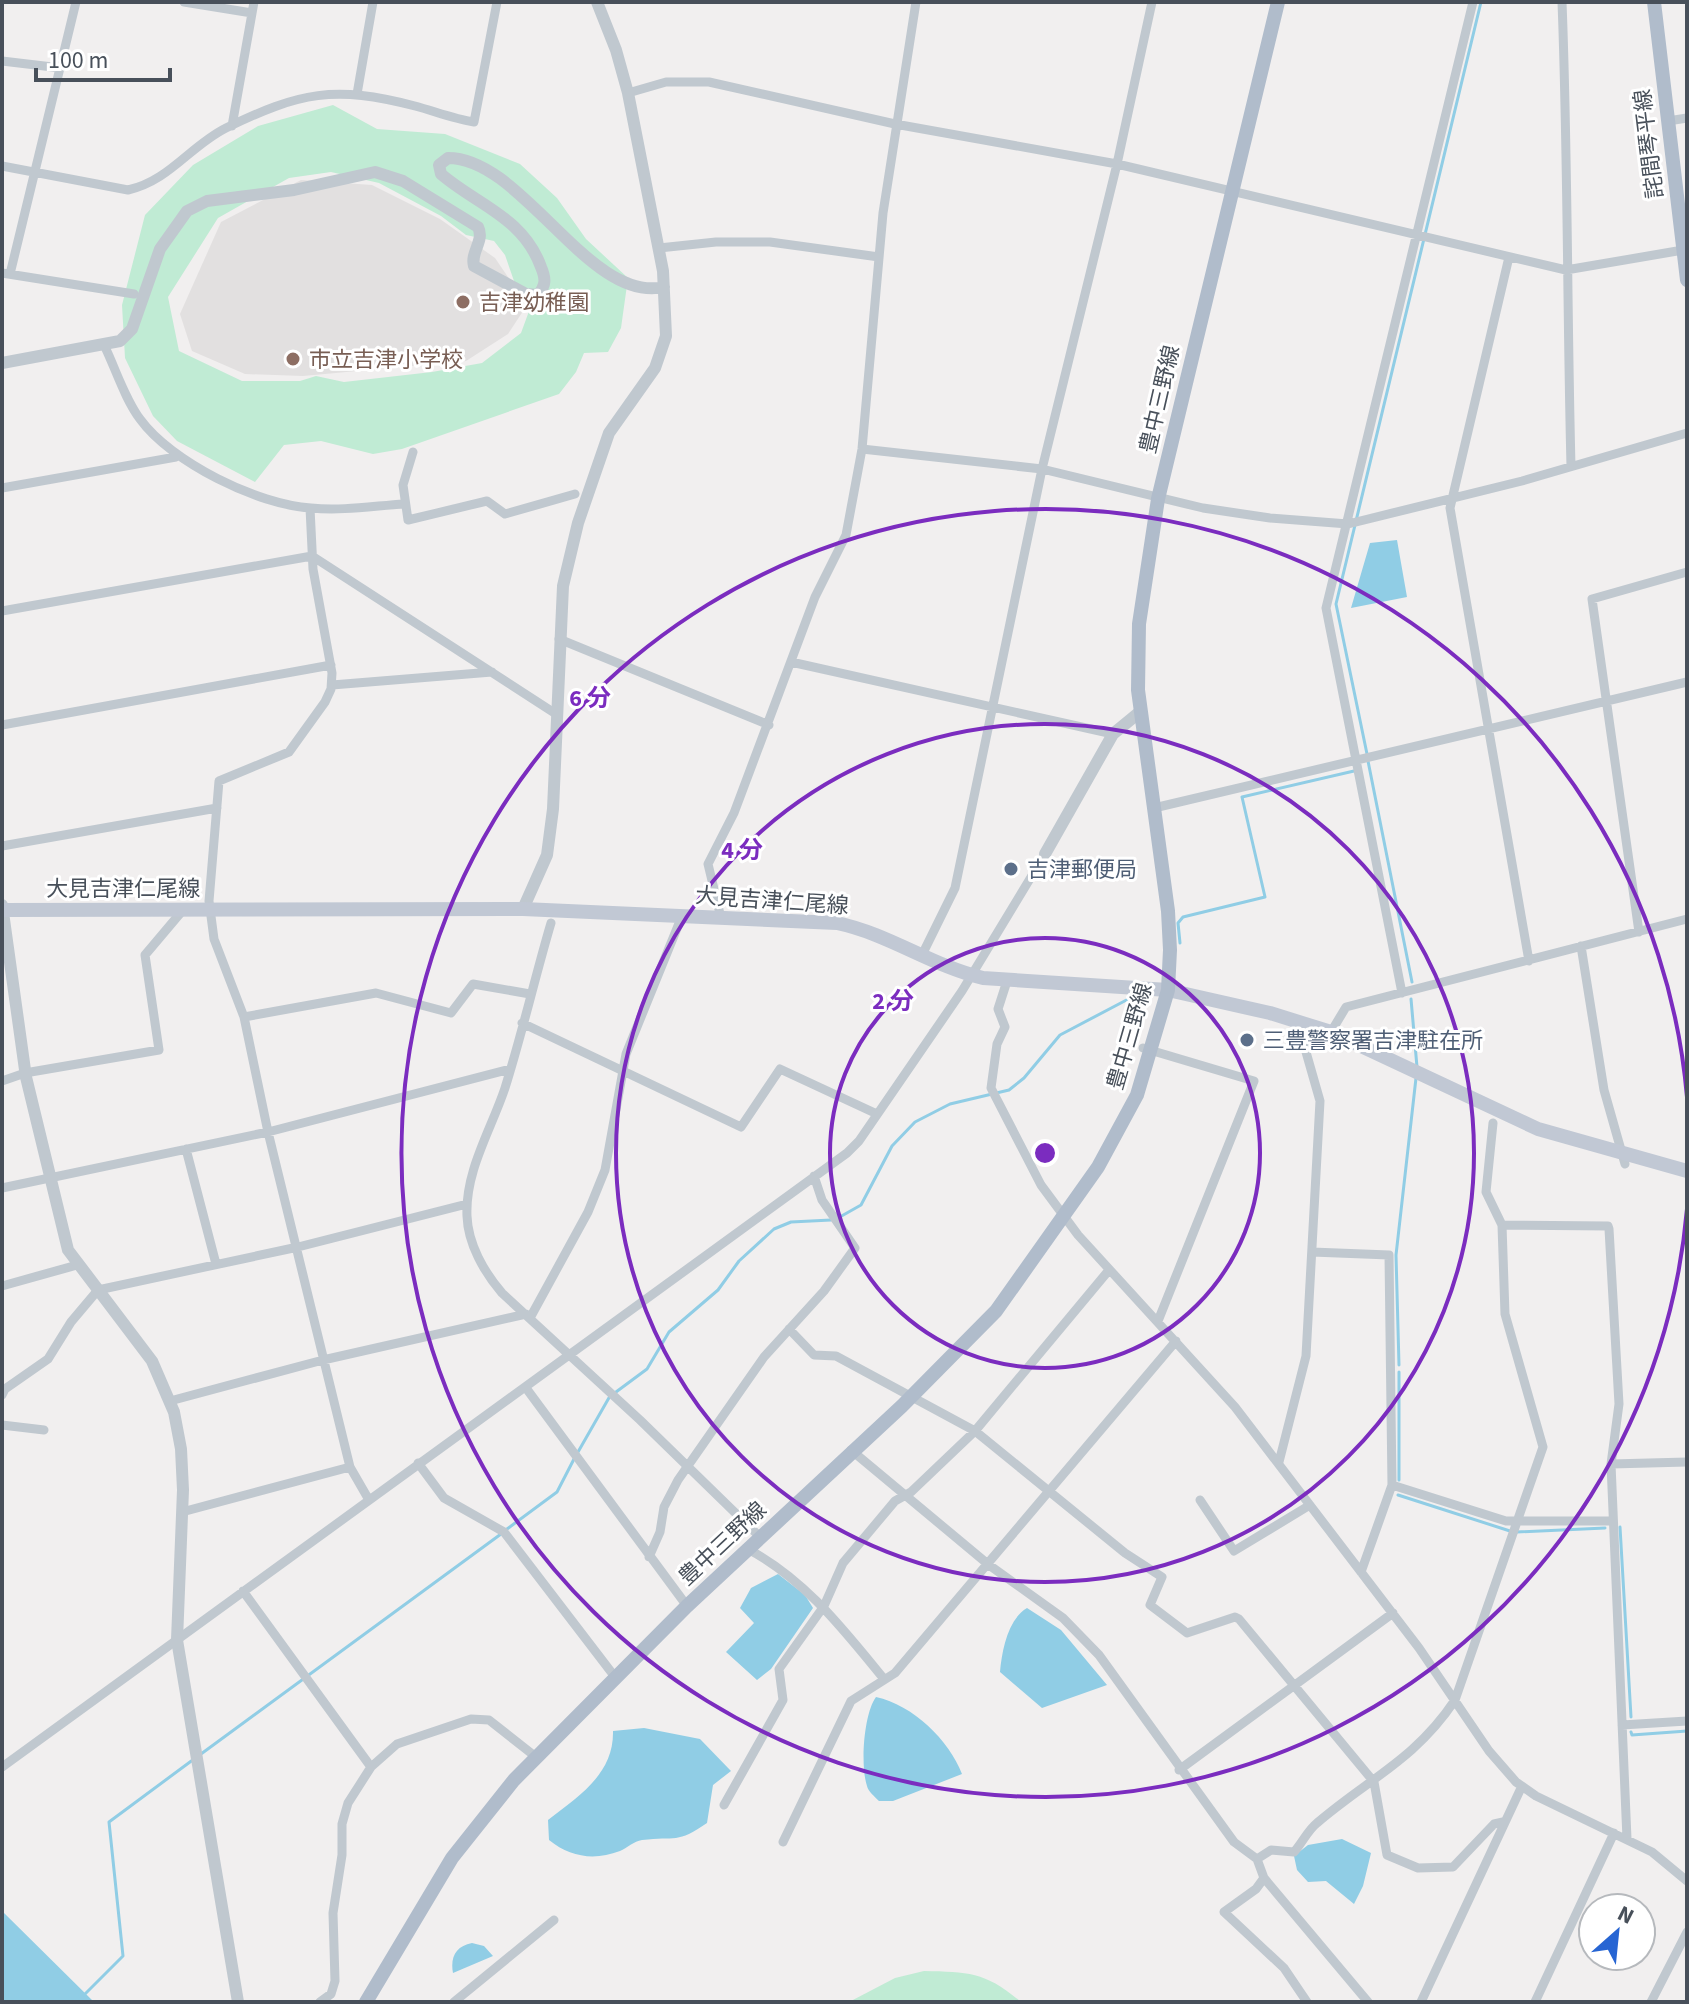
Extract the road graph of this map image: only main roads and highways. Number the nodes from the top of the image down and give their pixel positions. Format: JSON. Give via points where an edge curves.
{"nodes":[{"id":1,"x":1278,"y":2,"type":"edge"},
{"id":2,"x":1654,"y":2,"type":"edge"},
{"id":3,"x":1687,"y":280,"type":"edge"},
{"id":4,"x":2,"y":908,"type":"edge"},
{"id":5,"x":1168,"y":990,"type":"junction"},
{"id":6,"x":1687,"y":1171,"type":"edge"},
{"id":7,"x":366,"y":2002,"type":"edge"}],
"edges":[{"from":1,"to":5,"type":"main road","name":"豊中三野線","via":[[1158,499],[1139,624],[1141,711],[1168,911]]},
{"from":2,"to":3,"type":"main road","name":"詫間琴平線"},
{"from":4,"to":5,"type":"main road","name":"大見吉津仁尾線","via":[[523,909],[837,923],[972,976]]},
{"from":5,"to":6,"type":"main road","name":"大見吉津仁尾線","via":[[1331,1032],[1538,1129],[1623,1159]]},
{"from":5,"to":7,"type":"main road","name":"豊中三野線","via":[[1147,1050],[1144,1077],[1119,1131],[996,1311],[912,1397],[746,1548],[490,1806],[452,1858]]}]}
